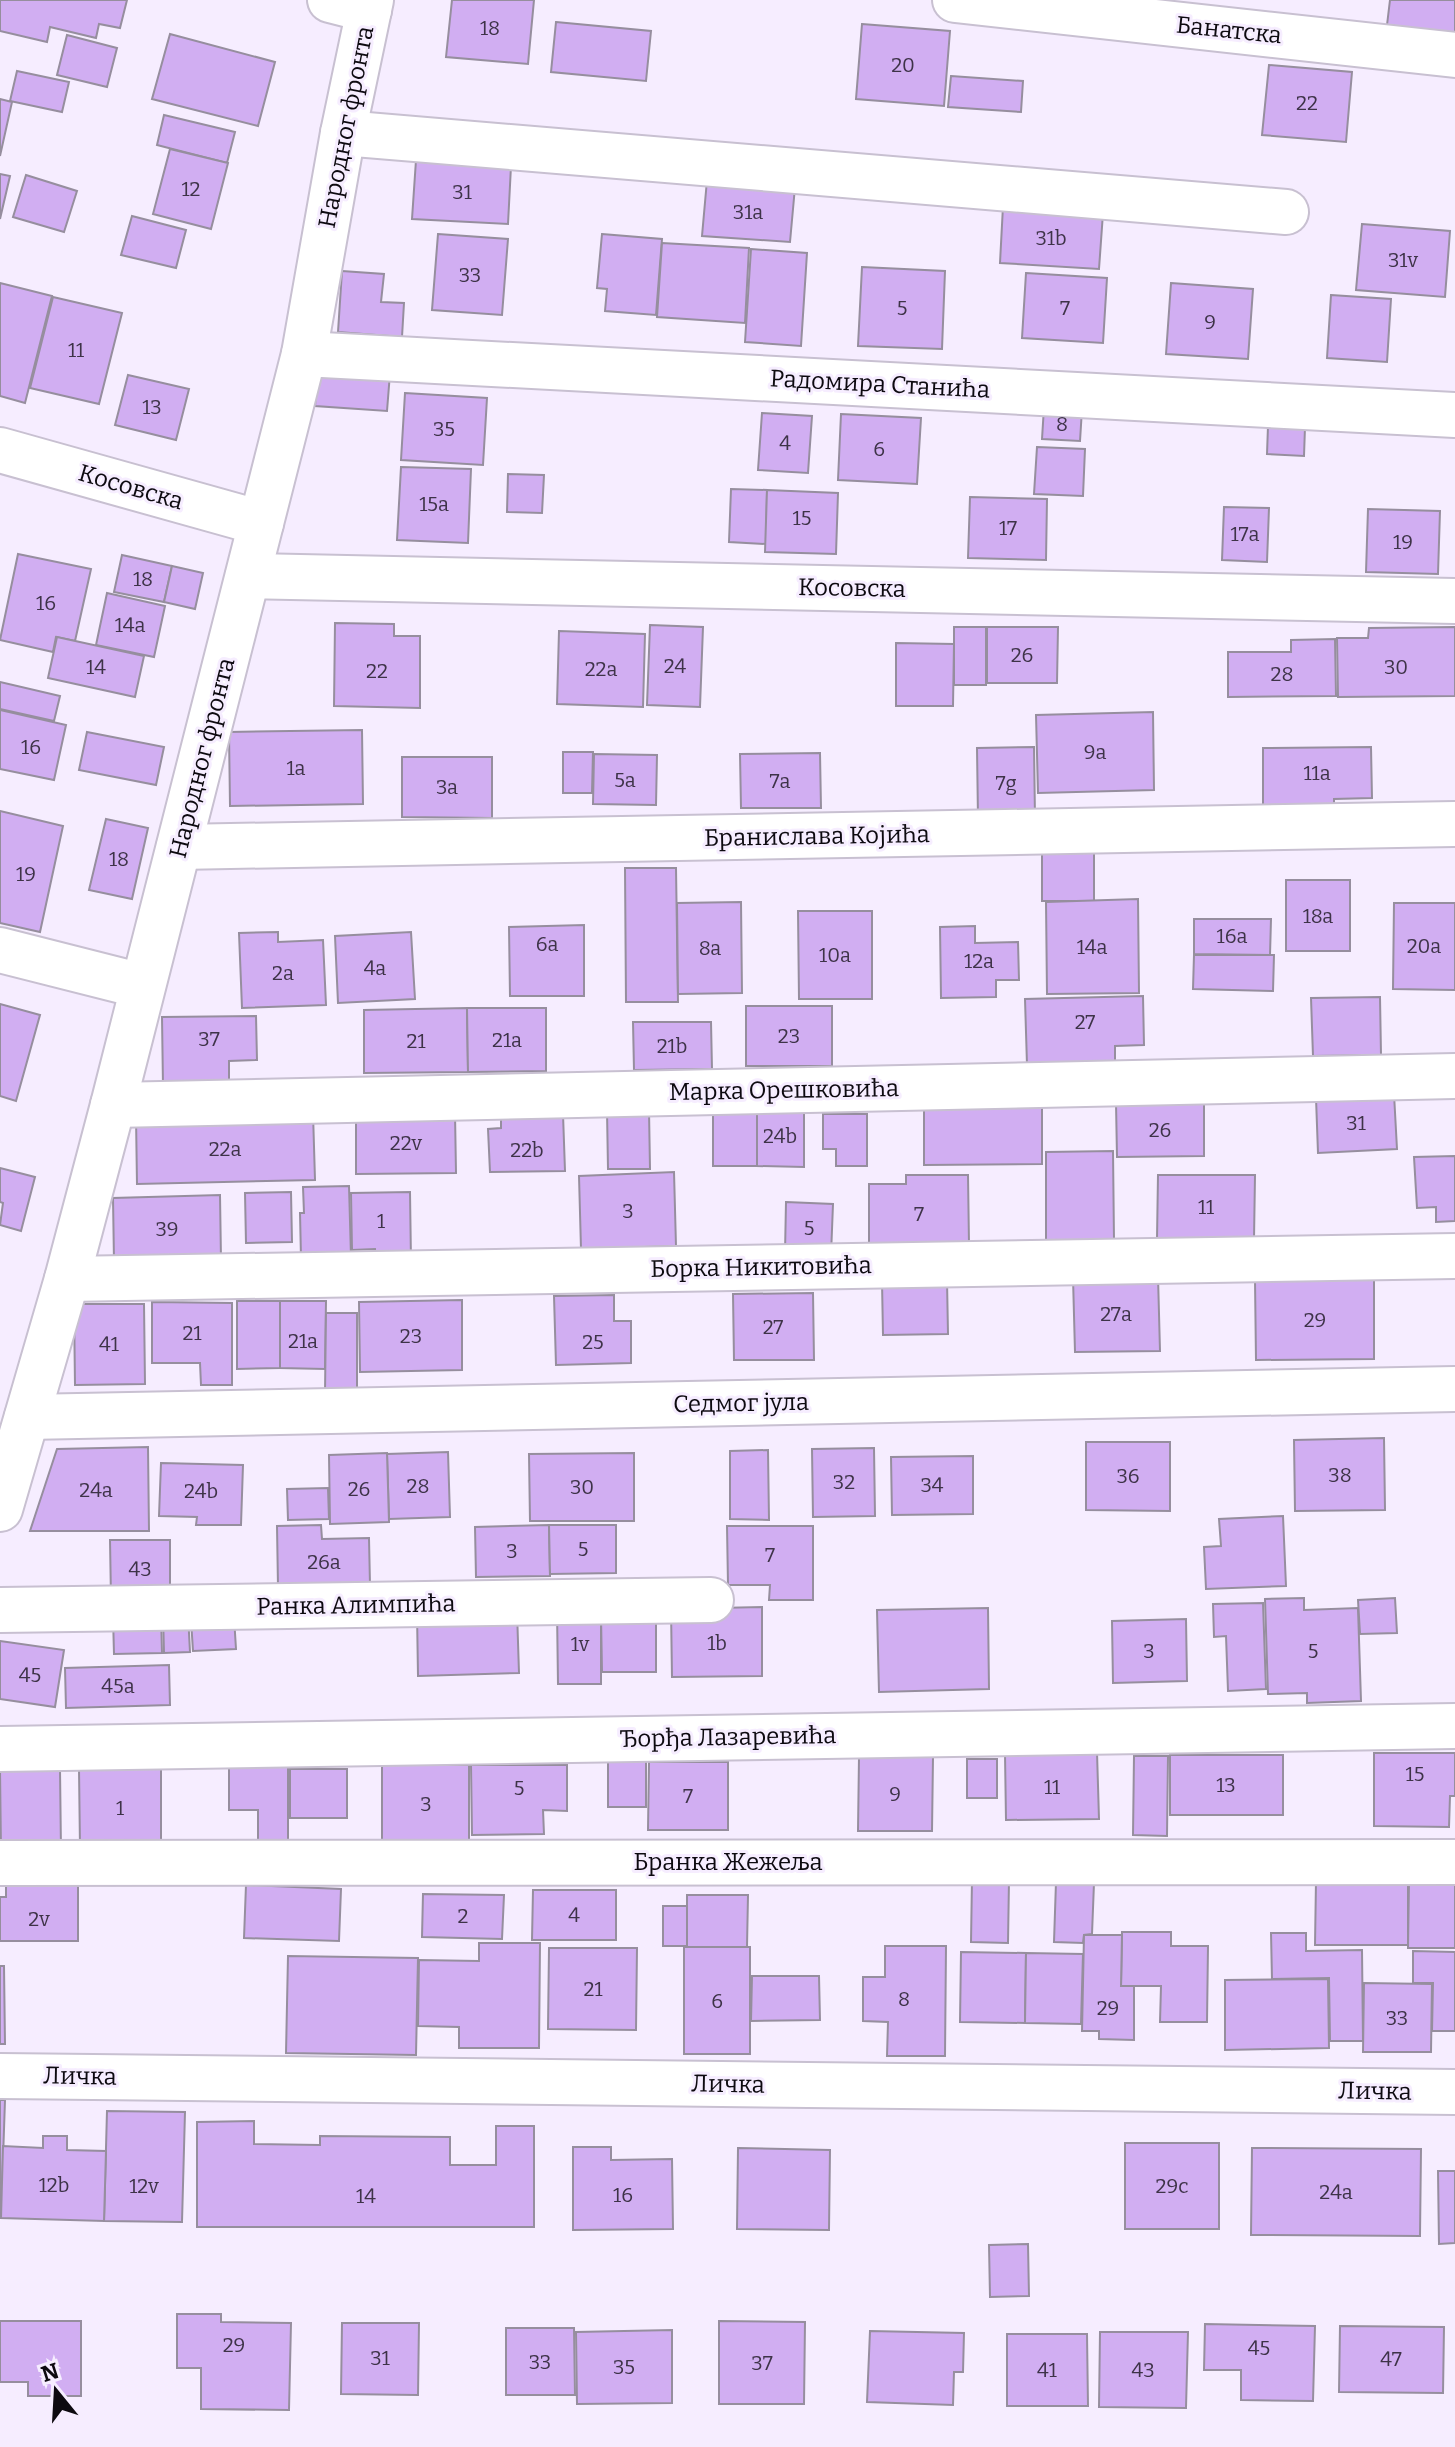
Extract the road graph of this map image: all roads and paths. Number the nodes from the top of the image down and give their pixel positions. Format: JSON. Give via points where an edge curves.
{"nodes":[{"id":1,"x":955,"y":0,"type":"edge"},
{"id":2,"x":357,"y":3,"type":"edge"},
{"id":3,"x":1455,"y":55,"type":"edge"},
{"id":4,"x":343,"y":133,"type":"junction"},
{"id":5,"x":1286,"y":212,"type":"dead end"},
{"id":6,"x":304,"y":354,"type":"junction"},
{"id":7,"x":1455,"y":415,"type":"edge"},
{"id":8,"x":0,"y":450,"type":"edge"},
{"id":9,"x":261,"y":523,"type":"junction"},
{"id":10,"x":248,"y":576,"type":"junction"},
{"id":11,"x":1455,"y":601,"type":"edge"},
{"id":12,"x":1455,"y":824,"type":"edge"},
{"id":13,"x":179,"y":847,"type":"junction"},
{"id":14,"x":0,"y":950,"type":"edge"},
{"id":15,"x":142,"y":986,"type":"junction"},
{"id":16,"x":1455,"y":1076,"type":"edge"},
{"id":17,"x":113,"y":1105,"type":"junction"},
{"id":18,"x":1455,"y":1256,"type":"edge"},
{"id":19,"x":67,"y":1279,"type":"junction"},
{"id":20,"x":1455,"y":1389,"type":"edge"},
{"id":21,"x":27,"y":1417,"type":"junction"},
{"id":22,"x":2,"y":1498,"type":"edge"},
{"id":23,"x":711,"y":1600,"type":"dead end"},
{"id":24,"x":0,"y":1610,"type":"edge"},
{"id":25,"x":1455,"y":1726,"type":"edge"},
{"id":26,"x":0,"y":1749,"type":"edge"},
{"id":27,"x":1455,"y":1862,"type":"edge"},
{"id":28,"x":0,"y":1863,"type":"edge"},
{"id":29,"x":0,"y":2076,"type":"edge"},
{"id":30,"x":1455,"y":2092,"type":"edge"}],
"edges":[{"from":1,"to":3,"type":"street","name":"Банатска"},
{"from":2,"to":4,"type":"street","name":"Народног фронта"},
{"from":4,"to":5,"type":"street"},
{"from":4,"to":6,"type":"street","name":"Народног фронта"},
{"from":6,"to":7,"type":"street","name":"Радомира Станића"},
{"from":6,"to":9,"type":"street","name":"Народног фронта"},
{"from":8,"to":9,"type":"street","name":"Косовска"},
{"from":9,"to":10,"type":"street","name":"Народног фронта"},
{"from":10,"to":11,"type":"street","name":"Косовска"},
{"from":10,"to":13,"type":"street","name":"Народног фронта"},
{"from":12,"to":13,"type":"street","name":"Бранислава Којића"},
{"from":13,"to":15,"type":"street","name":"Народног фронта"},
{"from":14,"to":15,"type":"street"},
{"from":15,"to":17,"type":"street","name":"Народног фронта"},
{"from":16,"to":17,"type":"street","name":"Марка Орешковића"},
{"from":17,"to":19,"type":"street","name":"Народног фронта"},
{"from":18,"to":19,"type":"street","name":"Борка Никитовића"},
{"from":19,"to":21,"type":"street","name":"Народног фронта"},
{"from":20,"to":21,"type":"street","name":"Седмог јула"},
{"from":21,"to":22,"type":"street","name":"Народног фронта"},
{"from":23,"to":24,"type":"street","name":"Ранка Алимпића"},
{"from":25,"to":26,"type":"street","name":"Ђорђа Лазаревића"},
{"from":27,"to":28,"type":"street","name":"Бранка Жежеља"},
{"from":29,"to":30,"type":"street","name":"Личка"}]}
